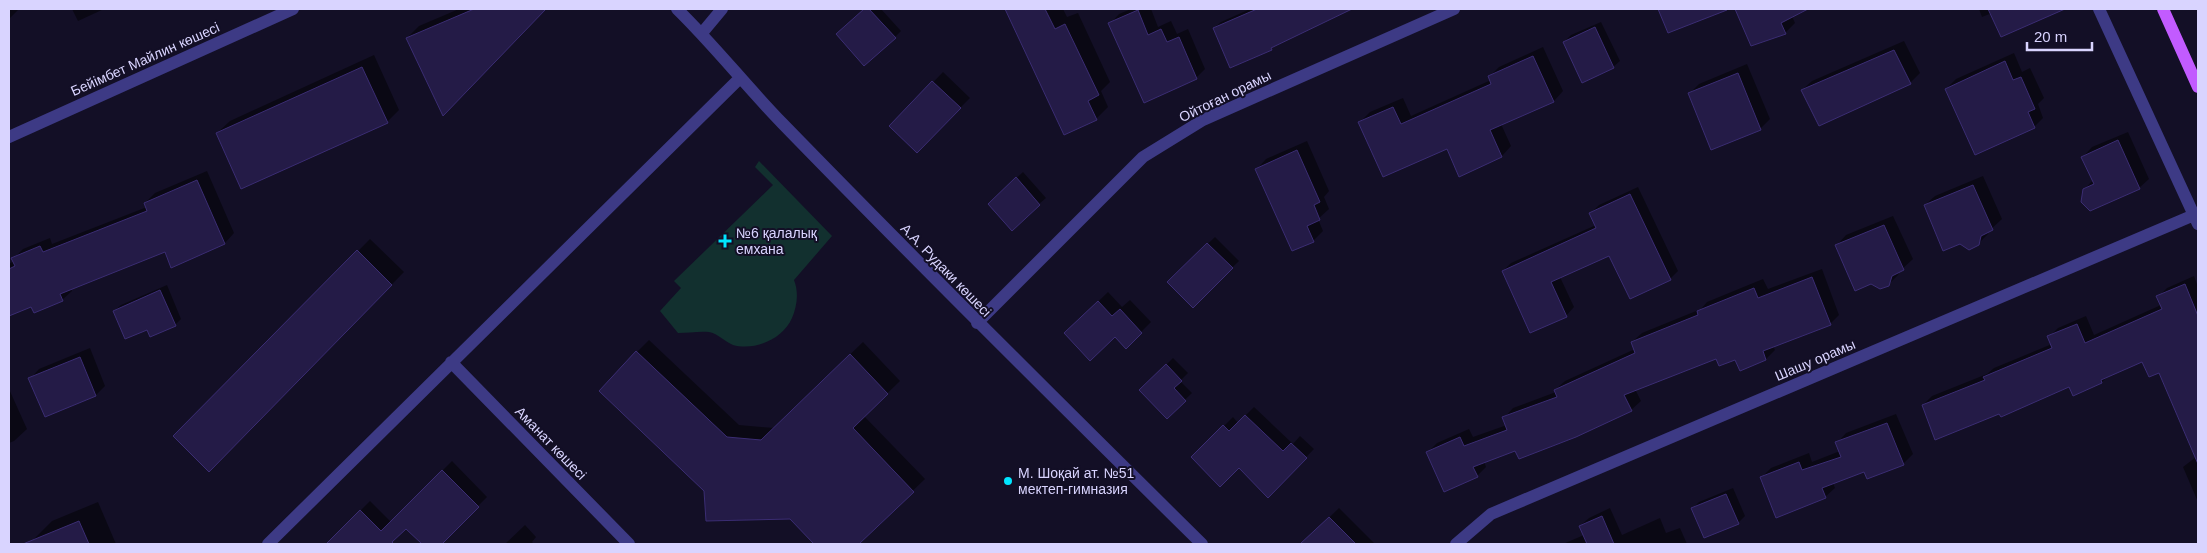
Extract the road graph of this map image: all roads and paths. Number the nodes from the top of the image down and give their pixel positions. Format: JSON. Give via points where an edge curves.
{"nodes":[{"id":1,"x":293,"y":9,"type":"edge"},
{"id":2,"x":677,"y":9,"type":"edge"},
{"id":3,"x":722,"y":9,"type":"edge"},
{"id":4,"x":1454,"y":9,"type":"edge"},
{"id":5,"x":2099,"y":9,"type":"edge"},
{"id":6,"x":2163,"y":9,"type":"edge"},
{"id":7,"x":702,"y":33,"type":"junction"},
{"id":8,"x":739,"y":79,"type":"junction"},
{"id":9,"x":2198,"y":86,"type":"edge"},
{"id":10,"x":9,"y":138,"type":"edge"},
{"id":11,"x":2196,"y":220,"type":"edge"},
{"id":12,"x":977,"y":323,"type":"junction"},
{"id":13,"x":451,"y":362,"type":"junction"},
{"id":14,"x":268,"y":544,"type":"edge"},
{"id":15,"x":629,"y":544,"type":"edge"},
{"id":16,"x":1202,"y":544,"type":"edge"},
{"id":17,"x":1456,"y":544,"type":"edge"}],
"edges":[{"from":1,"to":10,"type":"street","name":"Бейімбет Майлин көшесі"},
{"from":2,"to":7,"type":"street","name":"А.А. Рудаки көшесі"},
{"from":3,"to":7,"type":"street"},
{"from":4,"to":12,"type":"street","name":"Ойтоған орамы","via":[[1203,120],[1143,157]]},
{"from":5,"to":11,"type":"street"},
{"from":6,"to":9,"type":"main road"},
{"from":7,"to":8,"type":"street","name":"А.А. Рудаки көшесі"},
{"from":8,"to":12,"type":"street","name":"А.А. Рудаки көшесі"},
{"from":8,"to":13,"type":"street"},
{"from":11,"to":17,"type":"street","name":"Шашу орамы","via":[[1491,514]]},
{"from":12,"to":16,"type":"street","name":"А.А. Рудаки көшесі"},
{"from":13,"to":14,"type":"street"},
{"from":13,"to":15,"type":"street","name":"Аманат көшесі"}]}
